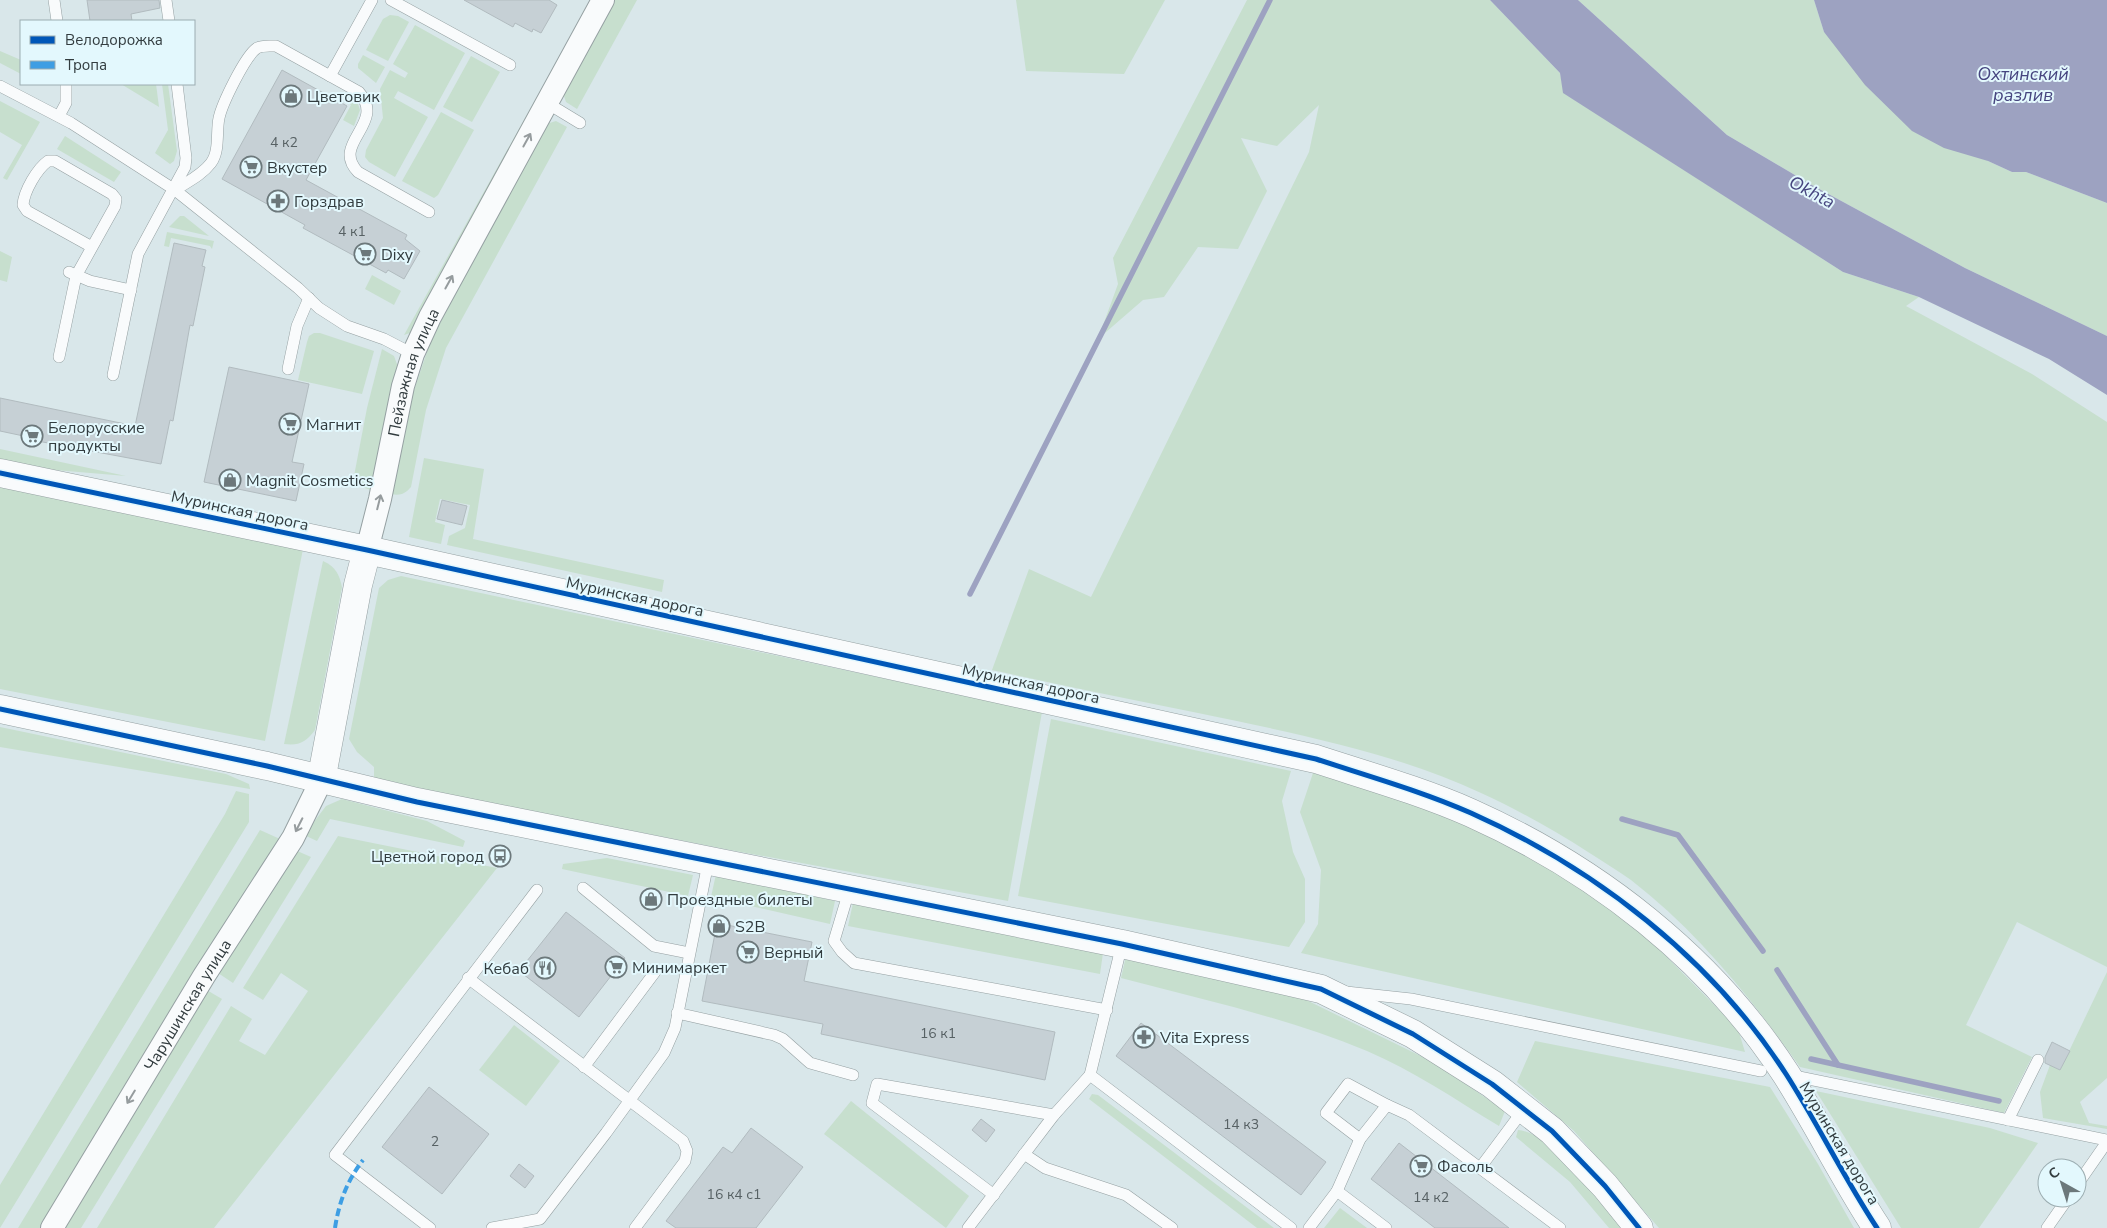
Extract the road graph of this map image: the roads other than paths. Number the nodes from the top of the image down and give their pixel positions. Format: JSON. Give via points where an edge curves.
{"nodes":[{"id":1,"x":54,"y":0,"type":"edge"},
{"id":2,"x":166,"y":0,"type":"edge"},
{"id":3,"x":372,"y":0,"type":"edge"},
{"id":4,"x":392,"y":0,"type":"edge"},
{"id":5,"x":603,"y":0,"type":"edge"},
{"id":6,"x":57,"y":20,"type":"edge"},
{"id":7,"x":169,"y":20,"type":"edge"},
{"id":8,"x":510,"y":65,"type":"dead end"},
{"id":9,"x":330,"y":76,"type":"junction"},
{"id":10,"x":66,"y":85,"type":"edge"},
{"id":11,"x":177,"y":85,"type":"edge"},
{"id":12,"x":0,"y":86,"type":"edge"},
{"id":13,"x":548,"y":103,"type":"junction"},
{"id":14,"x":59,"y":116,"type":"junction"},
{"id":15,"x":580,"y":123,"type":"dead end"},
{"id":16,"x":175,"y":190,"type":"junction"},
{"id":17,"x":429,"y":212,"type":"dead end"},
{"id":18,"x":92,"y":247,"type":"junction"},
{"id":19,"x":72,"y":274,"type":"junction"},
{"id":20,"x":131,"y":290,"type":"junction"},
{"id":21,"x":309,"y":298,"type":"junction"},
{"id":22,"x":414,"y":354,"type":"junction"},
{"id":23,"x":59,"y":357,"type":"dead end"},
{"id":24,"x":288,"y":369,"type":"dead end"},
{"id":25,"x":113,"y":375,"type":"dead end"},
{"id":26,"x":0,"y":473,"type":"edge"},
{"id":27,"x":367,"y":550,"type":"junction"},
{"id":28,"x":0,"y":709,"type":"edge"},
{"id":29,"x":321,"y":781,"type":"junction"},
{"id":30,"x":708,"y":863,"type":"junction"},
{"id":31,"x":583,"y":888,"type":"dead end"},
{"id":32,"x":537,"y":890,"type":"dead end"},
{"id":33,"x":849,"y":891,"type":"junction"},
{"id":34,"x":1122,"y":944,"type":"junction"},
{"id":35,"x":689,"y":953,"type":"junction"},
{"id":36,"x":655,"y":972,"type":"dead end"},
{"id":37,"x":468,"y":978,"type":"junction"},
{"id":38,"x":1321,"y":989,"type":"junction"},
{"id":39,"x":1107,"y":1010,"type":"junction"},
{"id":40,"x":677,"y":1014,"type":"junction"},
{"id":41,"x":2038,"y":1060,"type":"dead end"},
{"id":42,"x":584,"y":1067,"type":"junction"},
{"id":43,"x":1761,"y":1071,"type":"dead end"},
{"id":44,"x":853,"y":1075,"type":"dead end"},
{"id":45,"x":1090,"y":1076,"type":"junction"},
{"id":46,"x":1799,"y":1077,"type":"dead end"},
{"id":47,"x":629,"y":1101,"type":"junction"},
{"id":48,"x":1387,"y":1106,"type":"junction"},
{"id":49,"x":1524,"y":1109,"type":"junction"},
{"id":50,"x":1054,"y":1115,"type":"junction"},
{"id":51,"x":2008,"y":1120,"type":"junction"},
{"id":52,"x":1360,"y":1140,"type":"junction"},
{"id":53,"x":2107,"y":1141,"type":"edge"},
{"id":54,"x":1024,"y":1154,"type":"junction"},
{"id":55,"x":1480,"y":1168,"type":"junction"},
{"id":56,"x":2087,"y":1170,"type":"edge"},
{"id":57,"x":1337,"y":1191,"type":"junction"},
{"id":58,"x":994,"y":1195,"type":"junction"},
{"id":59,"x":2061,"y":1208,"type":"edge"},
{"id":60,"x":540,"y":1223,"type":"edge"},
{"id":61,"x":52,"y":1228,"type":"edge"},
{"id":62,"x":430,"y":1228,"type":"edge"},
{"id":63,"x":492,"y":1228,"type":"edge"},
{"id":64,"x":636,"y":1228,"type":"edge"},
{"id":65,"x":968,"y":1228,"type":"edge"},
{"id":66,"x":1172,"y":1228,"type":"edge"},
{"id":67,"x":1291,"y":1228,"type":"edge"},
{"id":68,"x":1309,"y":1228,"type":"edge"},
{"id":69,"x":1386,"y":1228,"type":"edge"},
{"id":70,"x":1560,"y":1228,"type":"edge"},
{"id":71,"x":1639,"y":1228,"type":"edge"},
{"id":72,"x":1877,"y":1228,"type":"edge"},
{"id":73,"x":2047,"y":1228,"type":"edge"}],
"edges":[{"from":1,"to":6,"type":"lane"},
{"from":2,"to":7,"type":"lane"},
{"from":3,"to":9,"type":"lane"},
{"from":4,"to":8,"type":"lane"},
{"from":5,"to":13,"type":"street","name":"Пейзажная улица"},
{"from":9,"to":16,"type":"lane","via":[[276,46],[266,45],[257,49],[250,55],[223,104],[212,162],[199,175]]},
{"from":9,"to":17,"type":"lane","via":[[359,92],[368,109],[350,148],[351,165]]},
{"from":10,"to":14,"type":"lane","via":[[66,103]]},
{"from":11,"to":16,"type":"lane","via":[[186,158]]},
{"from":12,"to":14,"type":"lane"},
{"from":13,"to":15,"type":"lane"},
{"from":22,"to":13,"type":"street","name":"Пейзажная улица","one_way":true,"via":[[430,317]]},
{"from":14,"to":16,"type":"lane"},
{"from":16,"to":20,"type":"lane","via":[[138,254]]},
{"from":16,"to":21,"type":"lane"},
{"from":18,"to":18,"type":"lane","via":[[23,205],[38,173],[48,161],[55,161],[116,199],[116,206]]},
{"from":18,"to":19,"type":"lane"},
{"from":19,"to":20,"type":"lane"},
{"from":19,"to":23,"type":"lane"},
{"from":20,"to":25,"type":"lane"},
{"from":21,"to":22,"type":"lane","via":[[347,326]]},
{"from":21,"to":24,"type":"lane","via":[[297,326]]},
{"from":27,"to":22,"type":"street","name":"Пейзажная улица","one_way":true,"via":[[403,386]]},
{"from":26,"to":27,"type":"street","name":"Муринская дорога"},
{"from":27,"to":29,"type":"street","name":"Пейзажная улица"},
{"from":27,"to":72,"type":"street","name":"Муринская дорога","via":[[1316,759],[1397,785],[1471,814],[1564,862],[1675,943],[1746,1022],[1786,1074]]},
{"from":28,"to":29,"type":"street","via":[[267,766]]},
{"from":29,"to":30,"type":"street"},
{"from":29,"to":61,"type":"street","name":"Чарушинская улица","one_way":true,"via":[[292,838],[204,976]]},
{"from":30,"to":33,"type":"street"},
{"from":30,"to":35,"type":"lane"},
{"from":31,"to":35,"type":"lane","via":[[654,946]]},
{"from":32,"to":37,"type":"lane"},
{"from":33,"to":34,"type":"street"},
{"from":33,"to":39,"type":"lane","via":[[834,940],[854,963]]},
{"from":34,"to":38,"type":"street"},
{"from":34,"to":39,"type":"lane"},
{"from":35,"to":40,"type":"lane"},
{"from":36,"to":42,"type":"lane"},
{"from":37,"to":42,"type":"lane"},
{"from":37,"to":62,"type":"lane","via":[[335,1155]]},
{"from":38,"to":43,"type":"lane","via":[[1412,999]]},
{"from":38,"to":49,"type":"street","via":[[1412,1034],[1492,1084]]},
{"from":39,"to":45,"type":"lane"},
{"from":40,"to":44,"type":"lane","via":[[774,1035],[810,1063]]},
{"from":40,"to":47,"type":"lane","via":[[664,1054]]},
{"from":41,"to":51,"type":"lane"},
{"from":42,"to":47,"type":"lane"},
{"from":45,"to":50,"type":"lane"},
{"from":45,"to":67,"type":"lane"},
{"from":46,"to":51,"type":"lane"},
{"from":47,"to":60,"type":"lane"},
{"from":47,"to":64,"type":"lane","via":[[683,1141],[687,1151],[685,1161]]},
{"from":48,"to":52,"type":"lane"},
{"from":48,"to":52,"type":"lane","via":[[1348,1084],[1326,1113]]},
{"from":48,"to":55,"type":"lane","via":[[1408,1115]]},
{"from":49,"to":55,"type":"lane"},
{"from":49,"to":71,"type":"street","via":[[1552,1130],[1606,1186]]},
{"from":50,"to":54,"type":"lane"},
{"from":50,"to":58,"type":"lane","via":[[877,1084],[872,1103]]},
{"from":51,"to":53,"type":"lane"},
{"from":52,"to":57,"type":"lane"},
{"from":53,"to":56,"type":"lane"},
{"from":54,"to":58,"type":"lane"},
{"from":54,"to":66,"type":"lane","via":[[1045,1168],[1126,1195]]},
{"from":55,"to":70,"type":"lane"},
{"from":57,"to":68,"type":"lane"},
{"from":57,"to":69,"type":"lane"},
{"from":58,"to":65,"type":"lane"},
{"from":59,"to":73,"type":"lane"},
{"from":60,"to":63,"type":"lane"}]}
